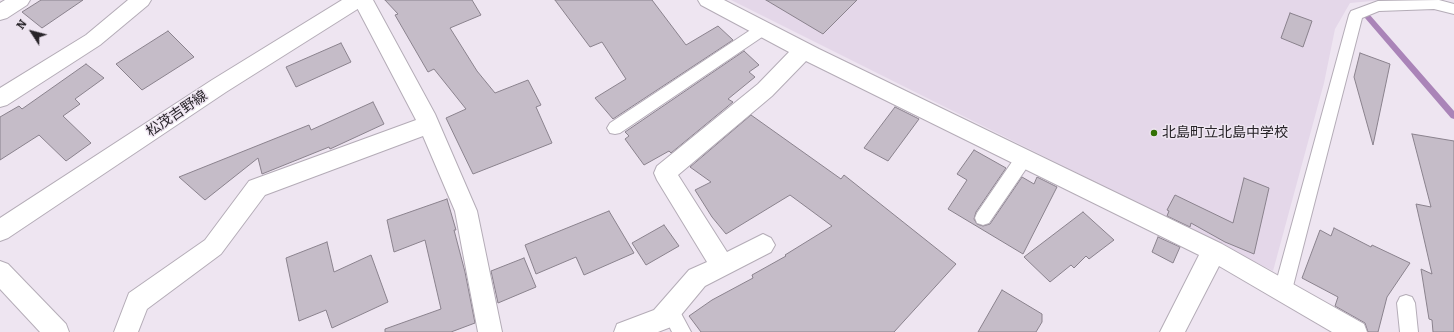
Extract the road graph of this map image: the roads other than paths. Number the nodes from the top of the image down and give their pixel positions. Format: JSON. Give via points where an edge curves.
{"nodes":[{"id":1,"x":20,"y":0,"type":"edge"},
{"id":2,"x":141,"y":0,"type":"edge"},
{"id":3,"x":357,"y":0,"type":"edge"},
{"id":4,"x":363,"y":0,"type":"edge"},
{"id":5,"x":708,"y":0,"type":"edge"},
{"id":6,"x":1454,"y":9,"type":"edge"},
{"id":7,"x":0,"y":12,"type":"edge"},
{"id":8,"x":763,"y":29,"type":"junction"},
{"id":9,"x":804,"y":50,"type":"junction"},
{"id":10,"x":0,"y":99,"type":"edge"},
{"id":11,"x":428,"y":125,"type":"junction"},
{"id":12,"x":615,"y":128,"type":"dead end"},
{"id":13,"x":1024,"y":158,"type":"junction"},
{"id":14,"x":982,"y":218,"type":"dead end"},
{"id":15,"x":0,"y":232,"type":"edge"},
{"id":16,"x":763,"y":245,"type":"dead end"},
{"id":17,"x":1214,"y":251,"type":"junction"},
{"id":18,"x":722,"y":266,"type":"junction"},
{"id":19,"x":0,"y":272,"type":"edge"},
{"id":20,"x":1282,"y":290,"type":"junction"},
{"id":21,"x":1406,"y":303,"type":"dead end"},
{"id":22,"x":670,"y":310,"type":"junction"},
{"id":23,"x":57,"y":332,"type":"edge"},
{"id":24,"x":126,"y":332,"type":"edge"},
{"id":25,"x":490,"y":332,"type":"edge"},
{"id":26,"x":626,"y":332,"type":"edge"},
{"id":27,"x":682,"y":332,"type":"edge"},
{"id":28,"x":1172,"y":332,"type":"edge"},
{"id":29,"x":1355,"y":332,"type":"edge"},
{"id":30,"x":1409,"y":332,"type":"edge"}],
"edges":[{"from":1,"to":7,"type":"street"},
{"from":2,"to":10,"type":"street","via":[[93,40]]},
{"from":3,"to":15,"type":"street","name":"松茂吉野線","via":[[219,86]]},
{"from":4,"to":11,"type":"street"},
{"from":5,"to":8,"type":"street"},
{"from":6,"to":20,"type":"lane","via":[[1434,4],[1378,6],[1356,15]]},
{"from":8,"to":9,"type":"street"},
{"from":8,"to":12,"type":"lane"},
{"from":9,"to":13,"type":"street"},
{"from":9,"to":18,"type":"street","via":[[766,90],[665,173]]},
{"from":11,"to":24,"type":"street","via":[[257,188],[213,247],[138,301]]},
{"from":11,"to":25,"type":"street","via":[[466,211]]},
{"from":13,"to":14,"type":"lane"},
{"from":13,"to":17,"type":"street"},
{"from":16,"to":18,"type":"street"},
{"from":17,"to":20,"type":"street"},
{"from":17,"to":28,"type":"street"},
{"from":18,"to":22,"type":"street","via":[[697,278]]},
{"from":19,"to":23,"type":"street"},
{"from":20,"to":29,"type":"street"},
{"from":21,"to":30,"type":"lane"},
{"from":22,"to":26,"type":"street","via":[[662,319]]},
{"from":22,"to":27,"type":"lane"}]}
